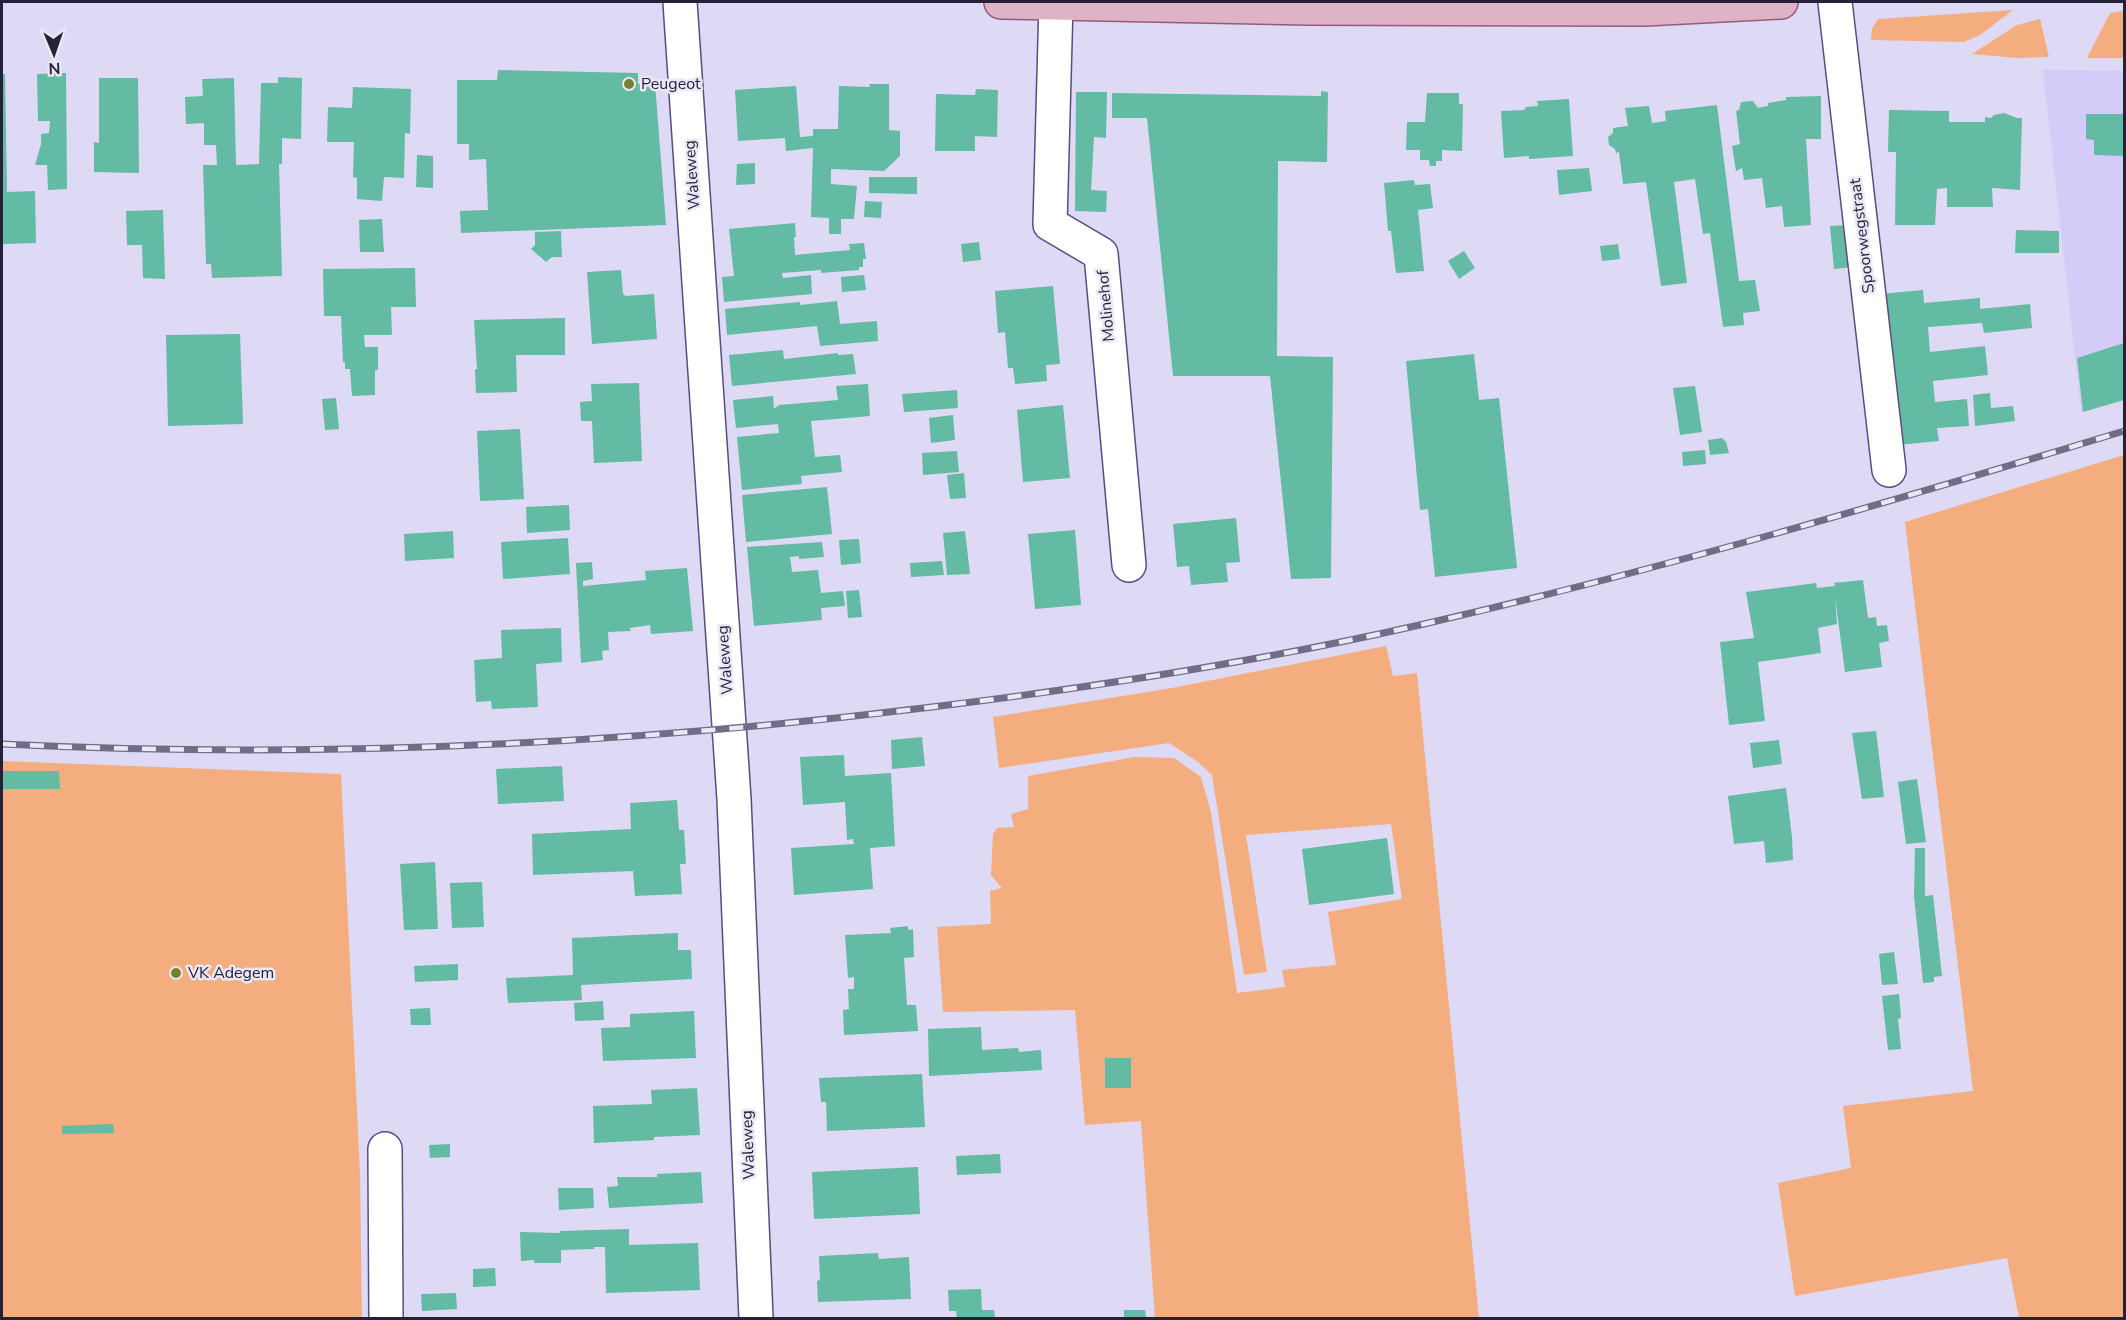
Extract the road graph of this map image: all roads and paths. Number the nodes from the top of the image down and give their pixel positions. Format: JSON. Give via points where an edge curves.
{"nodes":[{"id":1,"x":680,"y":2,"type":"edge"},
{"id":2,"x":1001,"y":2,"type":"edge"},
{"id":3,"x":1781,"y":2,"type":"edge"},
{"id":4,"x":1835,"y":2,"type":"edge"},
{"id":5,"x":1056,"y":3,"type":"edge"},
{"id":6,"x":1889,"y":470,"type":"dead end"},
{"id":7,"x":1129,"y":565,"type":"dead end"},
{"id":8,"x":385,"y":1149,"type":"dead end"},
{"id":9,"x":386,"y":1318,"type":"edge"},
{"id":10,"x":756,"y":1318,"type":"edge"}],
"edges":[{"from":1,"to":10,"type":"street","name":"Waleweg","via":[[734,799]]},
{"from":2,"to":5,"type":"main road"},
{"from":3,"to":5,"type":"main road","via":[[1645,9]]},
{"from":4,"to":6,"type":"street","name":"Spoorwegstraat"},
{"from":5,"to":7,"type":"street","name":"Molinehof","via":[[1050,224],[1101,254]]},
{"from":8,"to":9,"type":"street"}]}
